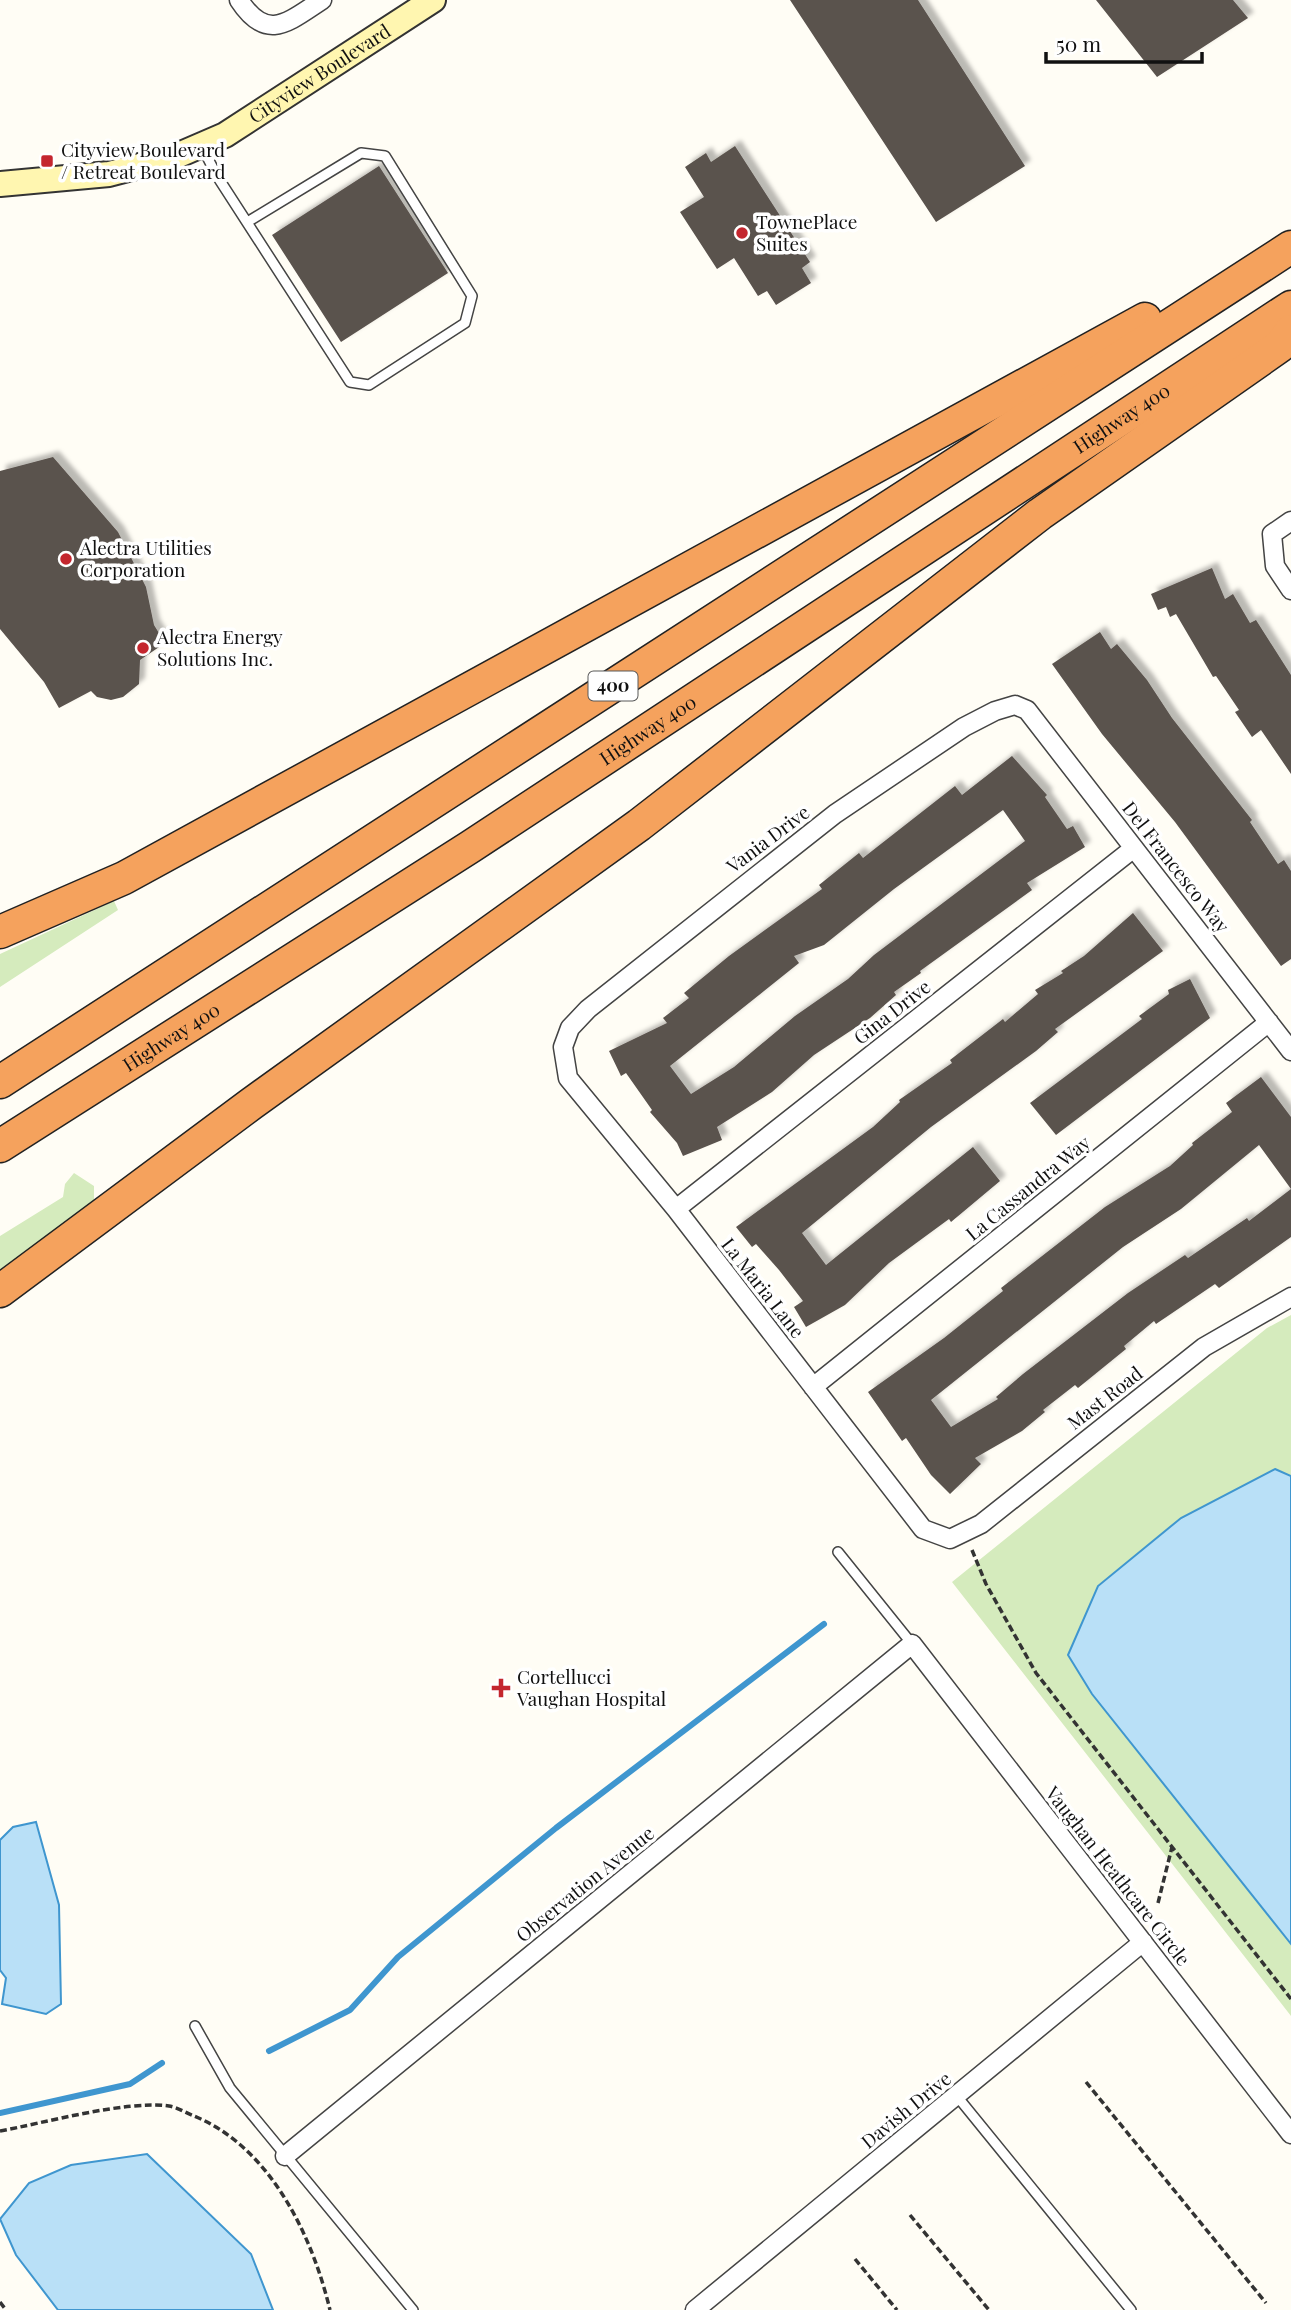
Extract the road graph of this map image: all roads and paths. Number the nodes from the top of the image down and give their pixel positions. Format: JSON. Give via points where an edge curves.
{"nodes":[{"id":1,"x":239,"y":0,"type":"edge"},
{"id":2,"x":322,"y":0,"type":"edge"},
{"id":3,"x":433,"y":0,"type":"edge"},
{"id":4,"x":201,"y":145,"type":"junction"},
{"id":5,"x":0,"y":184,"type":"edge"},
{"id":6,"x":249,"y":221,"type":"junction"},
{"id":7,"x":1291,"y":247,"type":"edge"},
{"id":8,"x":1226,"y":290,"type":"junction"},
{"id":9,"x":1291,"y":307,"type":"edge"},
{"id":10,"x":1291,"y":331,"type":"edge"},
{"id":11,"x":1291,"y":521,"type":"edge"},
{"id":12,"x":1291,"y":590,"type":"edge"},
{"id":13,"x":1027,"y":710,"type":"joint"},
{"id":14,"x":1134,"y":848,"type":"junction"},
{"id":15,"x":0,"y":932,"type":"edge"},
{"id":16,"x":1269,"y":1022,"type":"junction"},
{"id":17,"x":563,"y":1047,"type":"joint"},
{"id":18,"x":1291,"y":1051,"type":"edge"},
{"id":19,"x":0,"y":1082,"type":"edge"},
{"id":20,"x":0,"y":1146,"type":"edge"},
{"id":21,"x":676,"y":1209,"type":"junction"},
{"id":22,"x":0,"y":1291,"type":"edge"},
{"id":23,"x":1291,"y":1297,"type":"edge"},
{"id":24,"x":813,"y":1387,"type":"junction"},
{"id":25,"x":957,"y":1535,"type":"junction"},
{"id":26,"x":838,"y":1552,"type":"dead end"},
{"id":27,"x":912,"y":1644,"type":"junction"},
{"id":28,"x":1172,"y":1847,"type":"junction"},
{"id":29,"x":1157,"y":1903,"type":"dead end"},
{"id":30,"x":1143,"y":1942,"type":"junction"},
{"id":31,"x":1291,"y":1999,"type":"edge"},
{"id":32,"x":195,"y":2026,"type":"dead end"},
{"id":33,"x":1086,"y":2082,"type":"dead end"},
{"id":34,"x":956,"y":2095,"type":"junction"},
{"id":35,"x":0,"y":2131,"type":"edge"},
{"id":36,"x":1291,"y":2134,"type":"edge"},
{"id":37,"x":285,"y":2156,"type":"junction"},
{"id":38,"x":910,"y":2215,"type":"dead end"},
{"id":39,"x":855,"y":2259,"type":"dead end"},
{"id":40,"x":0,"y":2302,"type":"edge"},
{"id":41,"x":1266,"y":2302,"type":"dead end"},
{"id":42,"x":6,"y":2310,"type":"edge"},
{"id":43,"x":330,"y":2310,"type":"edge"},
{"id":44,"x":413,"y":2310,"type":"edge"},
{"id":45,"x":695,"y":2310,"type":"edge"},
{"id":46,"x":897,"y":2310,"type":"edge"},
{"id":47,"x":989,"y":2310,"type":"edge"},
{"id":48,"x":1131,"y":2310,"type":"edge"}],
"edges":[{"from":1,"to":2,"type":"street","via":[[251,18],[276,26]]},
{"from":3,"to":4,"type":"street","name":"Cityview Boulevard","via":[[225,135]]},
{"from":4,"to":5,"type":"street","name":"Cityview Boulevard","via":[[109,174]]},
{"from":4,"to":6,"type":"lane"},
{"from":6,"to":6,"type":"lane","via":[[349,382],[369,385],[465,323],[472,296],[385,156],[361,153]]},
{"from":7,"to":8,"type":"highway","number":"400"},
{"from":8,"to":15,"type":"highway","via":[[1161,311],[124,878]]},
{"from":8,"to":19,"type":"highway","number":"400"},
{"from":9,"to":20,"type":"highway","name":"Highway 400","via":[[470,846]]},
{"from":10,"to":22,"type":"highway","via":[[1280,346],[1040,514],[639,825]]},
{"from":11,"to":12,"type":"street","via":[[1272,534],[1275,566]]},
{"from":13,"to":14,"type":"street","name":"Del Francesco Way"},
{"from":13,"to":17,"type":"street","name":"Vania Drive","via":[[1015,705],[964,727],[835,814],[589,1009],[570,1028]]},
{"from":14,"to":16,"type":"street","name":"Del Francesco Way"},
{"from":14,"to":21,"type":"street","name":"Gina Drive"},
{"from":16,"to":18,"type":"street","name":"Del Francesco Way"},
{"from":16,"to":24,"type":"street","name":"La Cassandra Way"},
{"from":17,"to":21,"type":"street","name":"La Maria Lane","via":[[569,1078]]},
{"from":21,"to":24,"type":"street","name":"La Maria Lane"},
{"from":23,"to":25,"type":"street","name":"Mast Road","via":[[1204,1347],[981,1524]]},
{"from":24,"to":25,"type":"street","name":"La Maria Lane","via":[[923,1529]]},
{"from":25,"to":28,"type":"path","via":[[1036,1673]]},
{"from":26,"to":27,"type":"lane"},
{"from":27,"to":30,"type":"street","name":"Vaughan Heathcare Circle"},
{"from":27,"to":37,"type":"street","name":"Observation Avenue"},
{"from":28,"to":29,"type":"path"},
{"from":28,"to":31,"type":"path"},
{"from":30,"to":34,"type":"street","name":"Davish Drive"},
{"from":30,"to":36,"type":"street","name":"Vaughan Heathcare Circle"},
{"from":32,"to":37,"type":"lane","via":[[222,2076]]},
{"from":33,"to":41,"type":"path"},
{"from":34,"to":45,"type":"street","name":"Davish Drive"},
{"from":34,"to":48,"type":"lane"},
{"from":35,"to":43,"type":"path","via":[[119,2108],[170,2106],[217,2126],[287,2200],[320,2268]]},
{"from":37,"to":44,"type":"lane"},
{"from":38,"to":47,"type":"path"},
{"from":39,"to":46,"type":"path"},
{"from":40,"to":42,"type":"path"}]}
